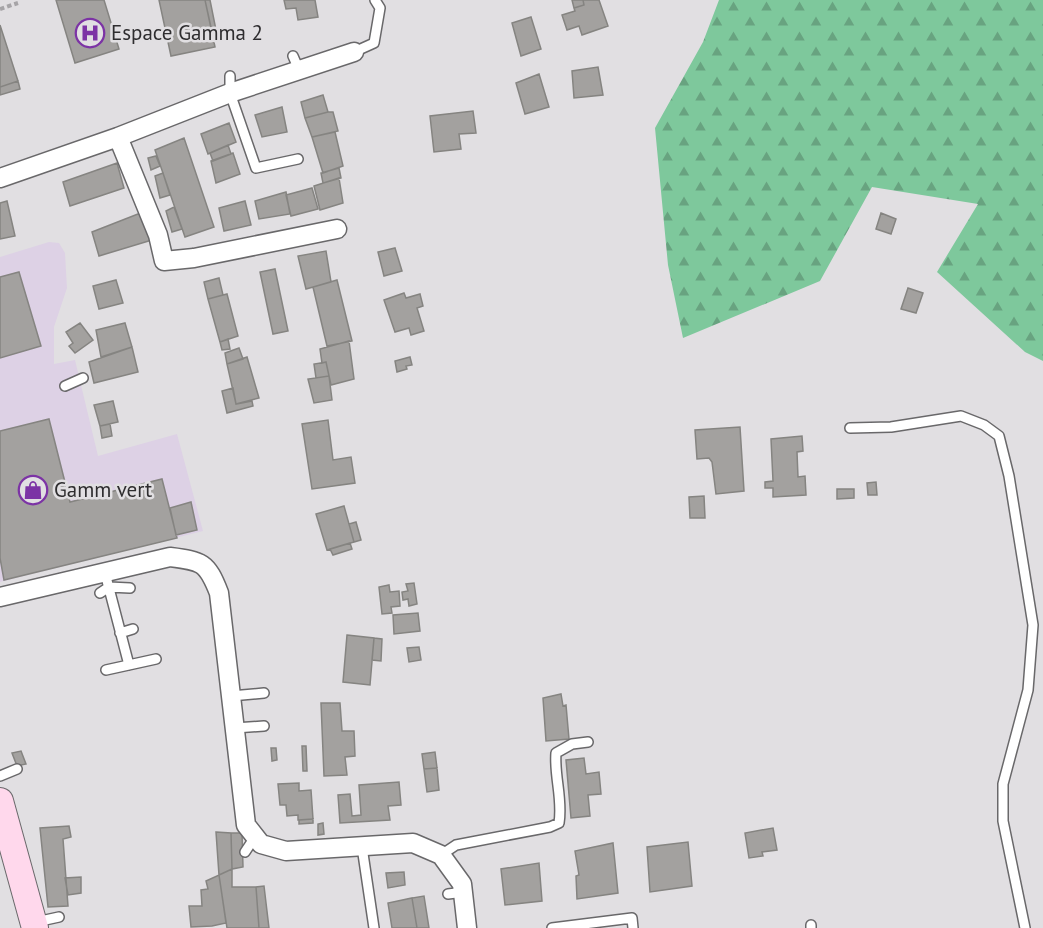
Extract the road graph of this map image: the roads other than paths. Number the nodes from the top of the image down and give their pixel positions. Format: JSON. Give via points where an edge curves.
{"nodes":[{"id":1,"x":375,"y":0,"type":"edge"},
{"id":2,"x":354,"y":52,"type":"joint"},
{"id":3,"x":230,"y":85,"type":"junction"},
{"id":4,"x":118,"y":137,"type":"junction"},
{"id":5,"x":298,"y":159,"type":"dead end"},
{"id":6,"x":0,"y":178,"type":"edge"},
{"id":7,"x":337,"y":229,"type":"dead end"},
{"id":8,"x":83,"y":378,"type":"dead end"},
{"id":9,"x":65,"y":386,"type":"dead end"},
{"id":10,"x":850,"y":428,"type":"dead end"},
{"id":11,"x":105,"y":584,"type":"junction"},
{"id":12,"x":130,"y":588,"type":"dead end"},
{"id":13,"x":0,"y":597,"type":"edge"},
{"id":14,"x":133,"y":629,"type":"dead end"},
{"id":15,"x":120,"y":633,"type":"junction"},
{"id":16,"x":156,"y":659,"type":"dead end"},
{"id":17,"x":129,"y":665,"type":"junction"},
{"id":18,"x":106,"y":670,"type":"dead end"},
{"id":19,"x":264,"y":693,"type":"dead end"},
{"id":20,"x":231,"y":696,"type":"junction"},
{"id":21,"x":264,"y":726,"type":"dead end"},
{"id":22,"x":235,"y":728,"type":"junction"},
{"id":23,"x":588,"y":742,"type":"dead end"},
{"id":24,"x":17,"y":769,"type":"dead end"},
{"id":25,"x":0,"y":776,"type":"edge"},
{"id":26,"x":0,"y":801,"type":"edge"},
{"id":27,"x":356,"y":843,"type":"junction"},
{"id":28,"x":441,"y":855,"type":"junction"},
{"id":29,"x":59,"y":917,"type":"dead end"},
{"id":30,"x":34,"y":925,"type":"edge"},
{"id":31,"x":374,"y":928,"type":"edge"},
{"id":32,"x":467,"y":928,"type":"edge"},
{"id":33,"x":552,"y":928,"type":"edge"},
{"id":34,"x":633,"y":928,"type":"edge"},
{"id":35,"x":1024,"y":928,"type":"edge"}],
"edges":[{"from":1,"to":2,"type":"lane","via":[[380,8],[374,43]]},
{"from":2,"to":3,"type":"street","via":[[296,63]]},
{"from":3,"to":4,"type":"street"},
{"from":3,"to":5,"type":"lane","via":[[256,168]]},
{"from":4,"to":6,"type":"street"},
{"from":4,"to":7,"type":"street","via":[[158,235],[164,261]]},
{"from":8,"to":9,"type":"lane"},
{"from":10,"to":35,"type":"lane","via":[[891,427],[961,416],[999,436],[1033,625],[1028,690],[1003,784],[1003,820]]},
{"from":11,"to":12,"type":"lane"},
{"from":11,"to":13,"type":"street"},
{"from":11,"to":15,"type":"lane"},
{"from":11,"to":20,"type":"street","via":[[170,557],[198,561],[212,573],[219,593]]},
{"from":14,"to":15,"type":"lane"},
{"from":15,"to":17,"type":"lane"},
{"from":16,"to":17,"type":"lane"},
{"from":17,"to":18,"type":"lane"},
{"from":19,"to":20,"type":"lane"},
{"from":20,"to":22,"type":"street"},
{"from":21,"to":22,"type":"lane"},
{"from":22,"to":27,"type":"street","via":[[247,777],[250,806],[246,825],[250,844],[286,851]]},
{"from":23,"to":28,"type":"lane","via":[[572,744],[556,753],[559,823],[456,845]]},
{"from":24,"to":25,"type":"lane"},
{"from":26,"to":30,"type":"main road"},
{"from":27,"to":28,"type":"street","via":[[413,843]]},
{"from":27,"to":31,"type":"lane"},
{"from":28,"to":32,"type":"street","via":[[462,884],[456,893]]},
{"from":29,"to":30,"type":"lane"},
{"from":33,"to":34,"type":"lane","via":[[632,918]]}]}
